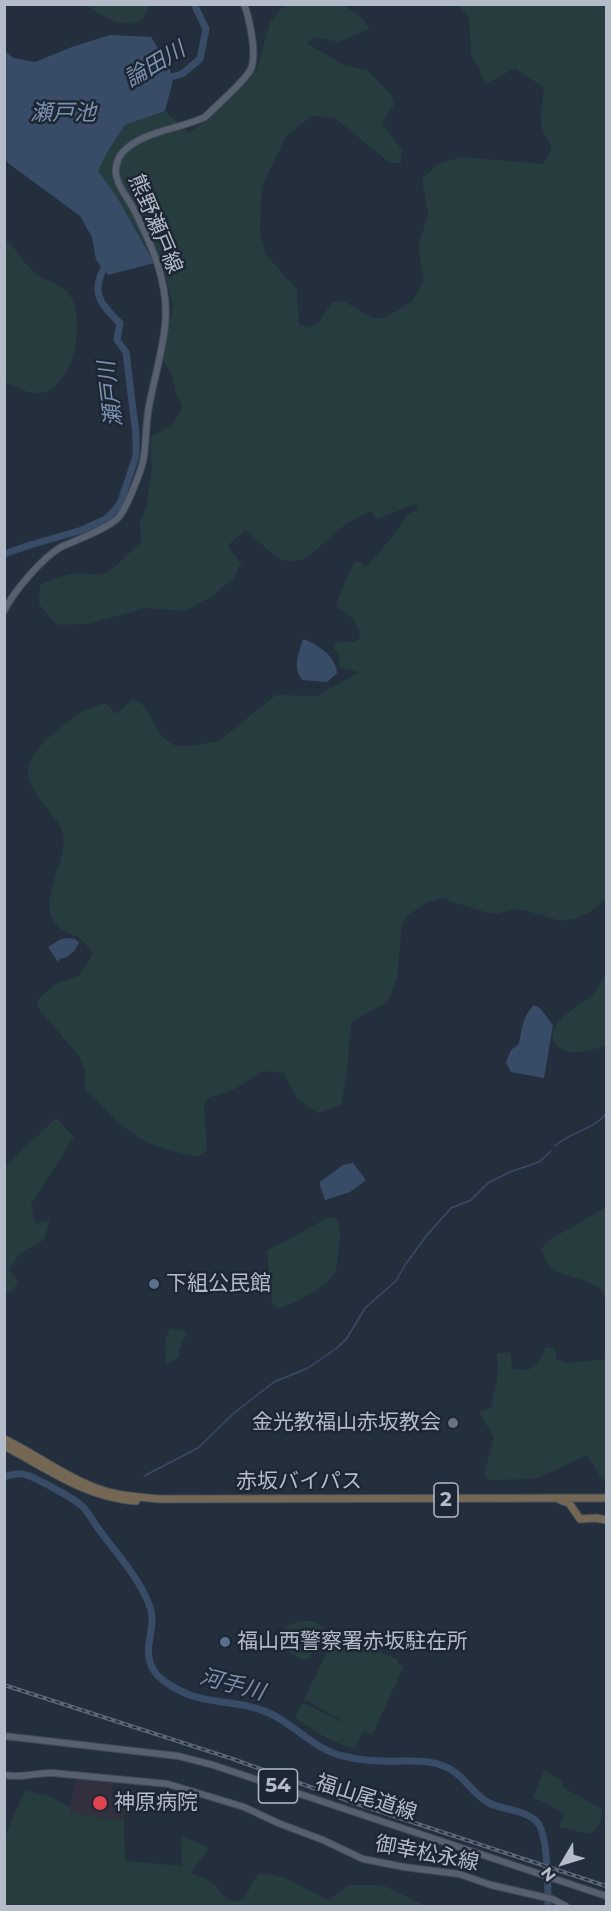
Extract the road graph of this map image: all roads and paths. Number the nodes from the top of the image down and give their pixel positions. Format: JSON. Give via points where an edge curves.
{"nodes":[{"id":1,"x":244,"y":4,"type":"edge"},
{"id":2,"x":4,"y":611,"type":"edge"},
{"id":3,"x":4,"y":1439,"type":"edge"},
{"id":4,"x":4,"y":1446,"type":"edge"},
{"id":5,"x":285,"y":1499,"type":"junction"},
{"id":6,"x":606,"y":1499,"type":"edge"},
{"id":7,"x":186,"y":1500,"type":"junction"},
{"id":8,"x":558,"y":1500,"type":"junction"},
{"id":9,"x":575,"y":1515,"type":"junction"},
{"id":10,"x":606,"y":1520,"type":"edge"},
{"id":11,"x":4,"y":1736,"type":"edge"},
{"id":12,"x":4,"y":1775,"type":"edge"},
{"id":13,"x":606,"y":1896,"type":"edge"},
{"id":14,"x":566,"y":1906,"type":"edge"}],
"edges":[{"from":1,"to":2,"type":"main road","name":"熊野瀬戸線","via":[[254,56],[250,71],[205,117],[140,141],[122,154],[115,173],[143,228],[165,290],[165,327],[136,482],[117,519],[53,553]]},
{"from":3,"to":7,"type":"highway","name":"赤坂バイパス","number":"2","via":[[97,1489]]},
{"from":4,"to":7,"type":"highway","name":"赤坂バイパス","number":"2","via":[[77,1486],[106,1497],[144,1502]]},
{"from":5,"to":6,"type":"highway","name":"赤坂バイパス","number":"2"},
{"from":5,"to":7,"type":"highway","name":"赤坂バイパス","number":"2"},
{"from":5,"to":8,"type":"highway","name":"赤坂バイパス","number":"2"},
{"from":6,"to":8,"type":"highway","name":"赤坂バイパス","number":"2"},
{"from":6,"to":9,"type":"highway","via":[[581,1502]]},
{"from":8,"to":9,"type":"highway","via":[[569,1503]]},
{"from":9,"to":10,"type":"highway","via":[[580,1519]]},
{"from":11,"to":13,"type":"main road","name":"福山尾道線","number":"54","via":[[178,1756],[213,1765]]},
{"from":12,"to":14,"type":"main road","name":"御幸松永線","via":[[24,1777],[42,1772],[168,1784],[244,1807],[363,1859],[459,1874]]}]}
